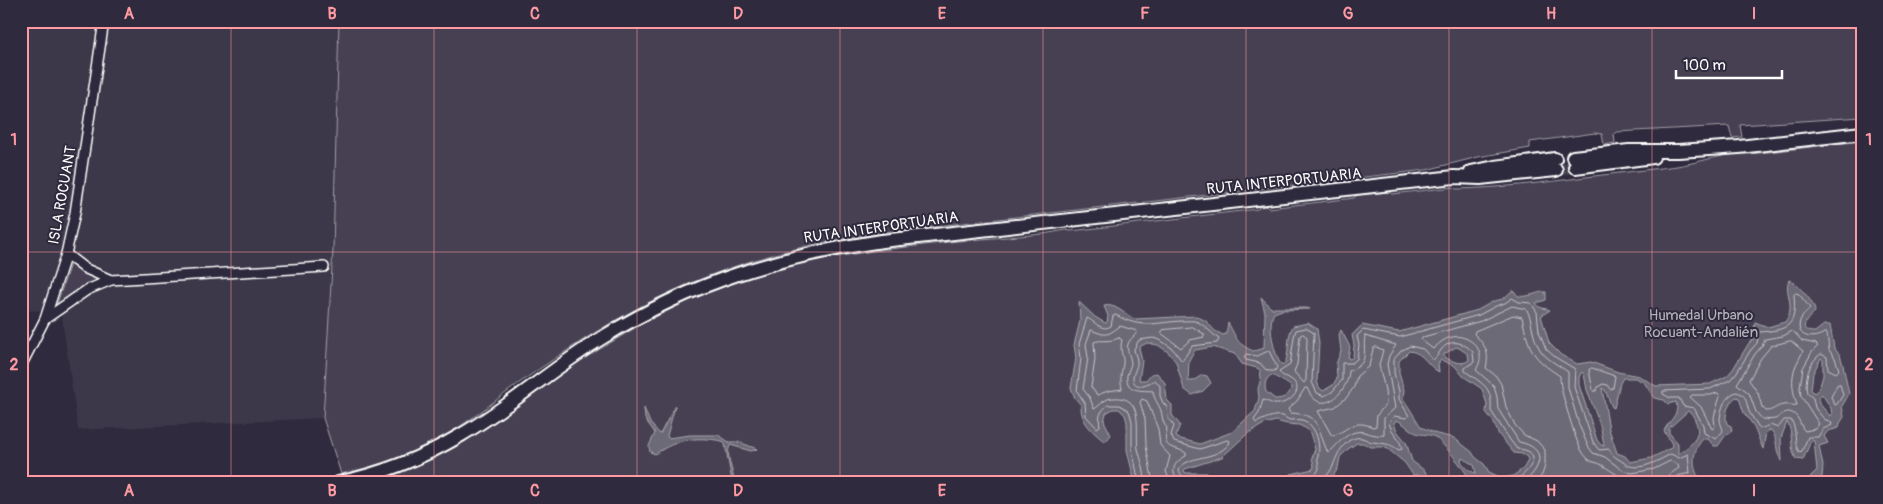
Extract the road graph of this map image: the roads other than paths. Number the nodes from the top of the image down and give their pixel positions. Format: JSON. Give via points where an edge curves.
{"nodes":[{"id":1,"x":104,"y":21,"type":"edge"},
{"id":2,"x":1862,"y":133,"type":"edge"},
{"id":3,"x":1574,"y":162,"type":"tunnel mouth"},
{"id":4,"x":1556,"y":164,"type":"tunnel mouth"},
{"id":5,"x":66,"y":254,"type":"junction"},
{"id":6,"x":324,"y":267,"type":"dead end"},
{"id":7,"x":111,"y":280,"type":"junction"},
{"id":8,"x":45,"y":319,"type":"junction"},
{"id":9,"x":21,"y":366,"type":"edge"},
{"id":10,"x":338,"y":483,"type":"edge"}],
"edges":[{"from":1,"to":5,"type":"street","name":"ISLA ROCUANT"},
{"from":2,"to":3,"type":"highway","via":[[1739,147],[1629,151]]},
{"from":4,"to":10,"type":"highway","name":"RUTA INTERPORTUARIA","via":[[1495,167],[1454,177],[882,241],[781,260],[714,282],[623,325],[568,359],[480,423],[429,453],[382,472]]},
{"from":5,"to":7,"type":"street","via":[[84,268]]},
{"from":5,"to":8,"type":"street","name":"ISLA ROCUANT"},
{"from":6,"to":7,"type":"street"},
{"from":7,"to":8,"type":"street","via":[[87,290]]},
{"from":8,"to":9,"type":"street","name":"ISLA ROCUANT"}]}
